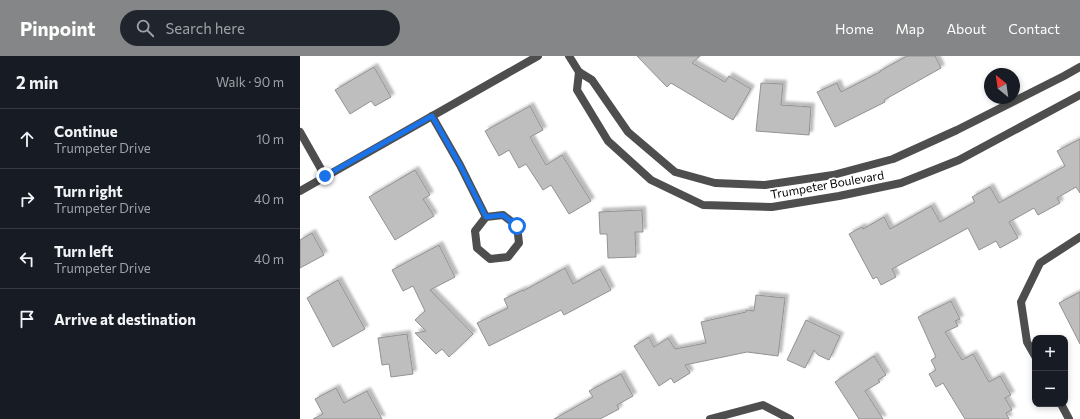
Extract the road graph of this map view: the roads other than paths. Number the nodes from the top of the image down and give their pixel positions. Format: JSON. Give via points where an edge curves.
{"nodes":[{"id":1,"x":538,"y":56,"type":"edge"},
{"id":2,"x":569,"y":56,"type":"edge"},
{"id":3,"x":1080,"y":67,"type":"edge"},
{"id":4,"x":579,"y":72,"type":"junction"},
{"id":5,"x":1080,"y":95,"type":"edge"},
{"id":6,"x":432,"y":116,"type":"junction"},
{"id":7,"x":300,"y":132,"type":"edge"},
{"id":8,"x":325,"y":176,"type":"junction"},
{"id":9,"x":300,"y":191,"type":"edge"},
{"id":10,"x":486,"y":217,"type":"junction"},
{"id":11,"x":1080,"y":237,"type":"edge"},
{"id":12,"x":1032,"y":351,"type":"edge"},
{"id":13,"x":1063,"y":407,"type":"edge"},
{"id":14,"x":710,"y":419,"type":"edge"},
{"id":15,"x":790,"y":419,"type":"edge"},
{"id":16,"x":1069,"y":419,"type":"edge"}],
"edges":[{"from":1,"to":6,"type":"street"},
{"from":2,"to":4,"type":"street","name":"Trumpeter Boulevard"},
{"from":3,"to":4,"type":"street","name":"Trumpeter Boulevard","via":[[957,130],[892,159],[833,175],[765,185],[715,183],[675,172],[628,132],[592,80]]},
{"from":4,"to":5,"type":"street","name":"Trumpeter Boulevard","via":[[577,90],[608,141],[651,180],[704,206],[772,207],[901,183],[958,160]]},
{"from":6,"to":8,"type":"street"},
{"from":6,"to":10,"type":"street"},
{"from":7,"to":8,"type":"street"},
{"from":8,"to":9,"type":"street"},
{"from":10,"to":10,"type":"street","via":[[475,231],[477,248],[490,259],[508,257],[519,243],[517,226],[503,215]]},
{"from":11,"to":12,"type":"street","via":[[1040,263],[1021,302],[1027,342]]},
{"from":13,"to":16,"type":"street"},
{"from":14,"to":15,"type":"street","via":[[763,405]]}]}
